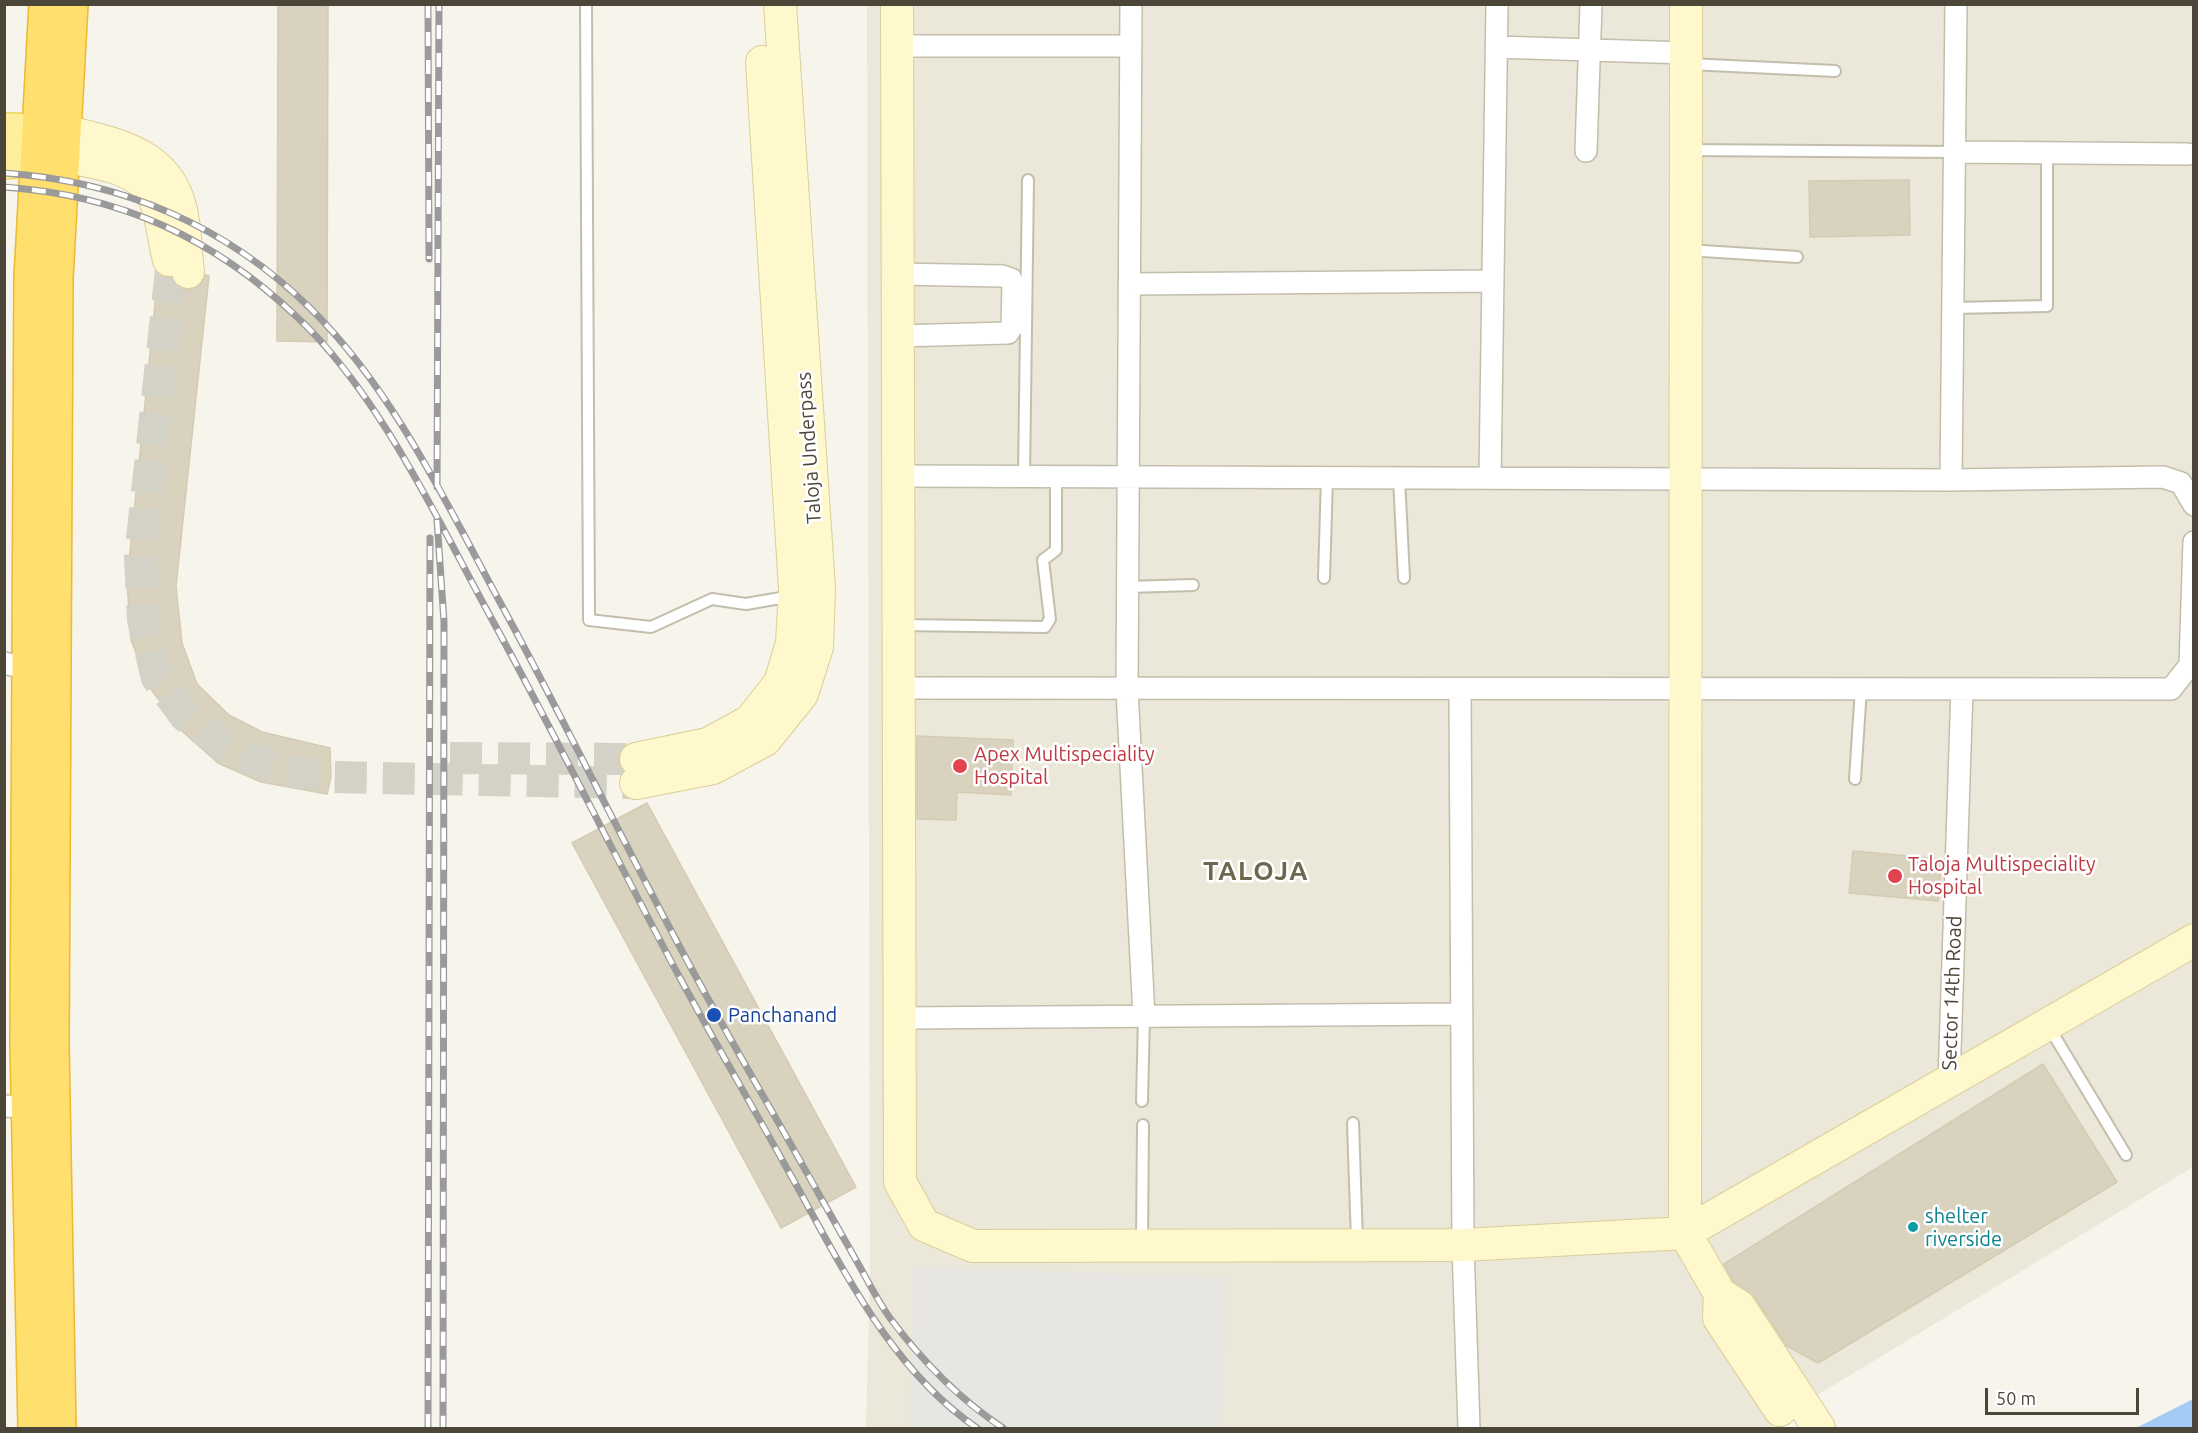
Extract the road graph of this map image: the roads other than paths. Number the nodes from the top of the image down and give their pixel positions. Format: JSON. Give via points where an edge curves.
{"nodes":[{"id":1,"x":46,"y":4,"type":"edge"},
{"id":2,"x":71,"y":4,"type":"edge"},
{"id":3,"x":586,"y":4,"type":"edge"},
{"id":4,"x":758,"y":4,"type":"edge"},
{"id":5,"x":780,"y":4,"type":"edge"},
{"id":6,"x":897,"y":4,"type":"edge"},
{"id":7,"x":1131,"y":4,"type":"edge"},
{"id":8,"x":1497,"y":4,"type":"edge"},
{"id":9,"x":1591,"y":4,"type":"edge"},
{"id":10,"x":1686,"y":4,"type":"edge"},
{"id":11,"x":1956,"y":4,"type":"edge"},
{"id":12,"x":897,"y":46,"type":"junction"},
{"id":13,"x":1130,"y":46,"type":"junction"},
{"id":14,"x":1497,"y":47,"type":"junction"},
{"id":15,"x":1590,"y":50,"type":"junction"},
{"id":16,"x":1686,"y":58,"type":"junction"},
{"id":17,"x":1835,"y":71,"type":"dead end"},
{"id":18,"x":4,"y":130,"type":"edge"},
{"id":19,"x":51,"y":143,"type":"junction"},
{"id":20,"x":1687,"y":150,"type":"junction"},
{"id":21,"x":1586,"y":151,"type":"dead end"},
{"id":22,"x":1955,"y":152,"type":"junction"},
{"id":23,"x":2047,"y":153,"type":"junction"},
{"id":24,"x":2188,"y":154,"type":"dead end"},
{"id":25,"x":4,"y":162,"type":"edge"},
{"id":26,"x":1028,"y":180,"type":"dead end"},
{"id":27,"x":1687,"y":250,"type":"junction"},
{"id":28,"x":1797,"y":257,"type":"dead end"},
{"id":29,"x":180,"y":271,"type":"tunnel mouth"},
{"id":30,"x":898,"y":274,"type":"junction"},
{"id":31,"x":1493,"y":281,"type":"junction"},
{"id":32,"x":1129,"y":284,"type":"junction"},
{"id":33,"x":1953,"y":308,"type":"junction"},
{"id":34,"x":898,"y":336,"type":"junction"},
{"id":35,"x":898,"y":476,"type":"junction"},
{"id":36,"x":1024,"y":476,"type":"junction"},
{"id":37,"x":1056,"y":476,"type":"junction"},
{"id":38,"x":1128,"y":477,"type":"junction"},
{"id":39,"x":1327,"y":477,"type":"junction"},
{"id":40,"x":1399,"y":478,"type":"junction"},
{"id":41,"x":1490,"y":478,"type":"junction"},
{"id":42,"x":1686,"y":479,"type":"junction"},
{"id":43,"x":1952,"y":480,"type":"junction"},
{"id":44,"x":2193,"y":505,"type":"edge"},
{"id":45,"x":2193,"y":542,"type":"edge"},
{"id":46,"x":1324,"y":578,"type":"dead end"},
{"id":47,"x":1404,"y":578,"type":"dead end"},
{"id":48,"x":1193,"y":585,"type":"dead end"},
{"id":49,"x":1128,"y":587,"type":"junction"},
{"id":50,"x":794,"y":596,"type":"junction"},
{"id":51,"x":899,"y":625,"type":"junction"},
{"id":52,"x":17,"y":666,"type":"edge"},
{"id":53,"x":899,"y":688,"type":"junction"},
{"id":54,"x":1686,"y":689,"type":"junction"},
{"id":55,"x":1860,"y":689,"type":"junction"},
{"id":56,"x":1962,"y":689,"type":"junction"},
{"id":57,"x":1127,"y":690,"type":"junction"},
{"id":58,"x":1460,"y":690,"type":"junction"},
{"id":59,"x":1855,"y":779,"type":"dead end"},
{"id":60,"x":2193,"y":940,"type":"edge"},
{"id":61,"x":1462,"y":1014,"type":"junction"},
{"id":62,"x":1144,"y":1016,"type":"junction"},
{"id":63,"x":900,"y":1018,"type":"junction"},
{"id":64,"x":2047,"y":1024,"type":"junction"},
{"id":65,"x":1949,"y":1080,"type":"junction"},
{"id":66,"x":1142,"y":1101,"type":"dead end"},
{"id":67,"x":16,"y":1107,"type":"edge"},
{"id":68,"x":1353,"y":1123,"type":"dead end"},
{"id":69,"x":1143,"y":1125,"type":"dead end"},
{"id":70,"x":2126,"y":1155,"type":"dead end"},
{"id":71,"x":1685,"y":1233,"type":"junction"},
{"id":72,"x":1357,"y":1245,"type":"junction"},
{"id":73,"x":1463,"y":1245,"type":"junction"},
{"id":74,"x":1142,"y":1246,"type":"junction"},
{"id":75,"x":1801,"y":1422,"type":"edge"},
{"id":76,"x":34,"y":1428,"type":"edge"},
{"id":77,"x":59,"y":1428,"type":"edge"},
{"id":78,"x":1469,"y":1428,"type":"edge"}],
"edges":[{"from":1,"to":19,"type":"highway"},
{"from":2,"to":19,"type":"highway"},
{"from":3,"to":50,"type":"lane","via":[[589,620],[651,627],[712,599],[746,604]]},
{"from":4,"to":50,"type":"street","name":"Taloja Underpass"},
{"from":5,"to":50,"type":"street","name":"Taloja Underpass","via":[[819,588],[817,647],[802,694],[765,740],[713,768],[636,771],[708,744],[750,721],[780,684],[792,643]]},
{"from":6,"to":12,"type":"street"},
{"from":7,"to":13,"type":"street"},
{"from":8,"to":14,"type":"street"},
{"from":9,"to":15,"type":"street"},
{"from":10,"to":16,"type":"street"},
{"from":11,"to":22,"type":"street"},
{"from":12,"to":13,"type":"street"},
{"from":12,"to":30,"type":"street"},
{"from":13,"to":32,"type":"street"},
{"from":14,"to":15,"type":"street"},
{"from":14,"to":31,"type":"street"},
{"from":15,"to":16,"type":"street"},
{"from":15,"to":21,"type":"street"},
{"from":16,"to":17,"type":"lane"},
{"from":16,"to":20,"type":"street"},
{"from":18,"to":19,"type":"main road"},
{"from":19,"to":25,"type":"main road"},
{"from":19,"to":29,"type":"street","via":[[112,143],[146,156],[168,178],[180,204]]},
{"from":19,"to":52,"type":"highway","via":[[31,278]]},
{"from":19,"to":77,"type":"highway","via":[[56,278],[52,1020]]},
{"from":20,"to":22,"type":"lane"},
{"from":20,"to":27,"type":"street"},
{"from":22,"to":23,"type":"street"},
{"from":22,"to":33,"type":"street"},
{"from":23,"to":24,"type":"street"},
{"from":23,"to":33,"type":"lane","via":[[2047,306]]},
{"from":26,"to":36,"type":"lane"},
{"from":27,"to":28,"type":"lane"},
{"from":27,"to":42,"type":"street"},
{"from":30,"to":34,"type":"street"},
{"from":30,"to":34,"type":"street","via":[[1002,276],[1013,284],[1012,327],[1008,333]]},
{"from":31,"to":32,"type":"street"},
{"from":31,"to":41,"type":"street"},
{"from":32,"to":38,"type":"street"},
{"from":33,"to":43,"type":"street"},
{"from":34,"to":35,"type":"street"},
{"from":35,"to":36,"type":"street"},
{"from":35,"to":51,"type":"street"},
{"from":36,"to":37,"type":"street"},
{"from":37,"to":38,"type":"street"},
{"from":37,"to":51,"type":"lane","via":[[1056,550],[1043,560],[1050,619],[1045,627]]},
{"from":38,"to":39,"type":"street"},
{"from":38,"to":49,"type":"street"},
{"from":39,"to":40,"type":"street"},
{"from":39,"to":46,"type":"lane"},
{"from":40,"to":41,"type":"street"},
{"from":40,"to":47,"type":"lane"},
{"from":41,"to":42,"type":"street"},
{"from":42,"to":43,"type":"street"},
{"from":42,"to":54,"type":"street"},
{"from":43,"to":44,"type":"street","via":[[2163,477],[2181,483]]},
{"from":45,"to":56,"type":"street","via":[[2190,665],[2171,689]]},
{"from":48,"to":49,"type":"lane"},
{"from":49,"to":57,"type":"street"},
{"from":51,"to":53,"type":"street"},
{"from":52,"to":67,"type":"highway"},
{"from":53,"to":57,"type":"street"},
{"from":53,"to":63,"type":"street"},
{"from":54,"to":55,"type":"street"},
{"from":54,"to":58,"type":"street"},
{"from":54,"to":71,"type":"street"},
{"from":55,"to":56,"type":"street"},
{"from":55,"to":59,"type":"lane"},
{"from":56,"to":65,"type":"street","name":"Sector 14th Road"},
{"from":57,"to":58,"type":"street"},
{"from":57,"to":62,"type":"street"},
{"from":58,"to":61,"type":"street"},
{"from":60,"to":64,"type":"street"},
{"from":61,"to":62,"type":"street"},
{"from":61,"to":73,"type":"street"},
{"from":62,"to":63,"type":"street"},
{"from":62,"to":66,"type":"lane"},
{"from":63,"to":74,"type":"street","via":[[900,1182],[924,1225],[973,1246]]},
{"from":64,"to":65,"type":"street"},
{"from":64,"to":70,"type":"lane"},
{"from":65,"to":71,"type":"street"},
{"from":67,"to":76,"type":"highway"},
{"from":68,"to":72,"type":"lane"},
{"from":69,"to":74,"type":"lane"},
{"from":71,"to":73,"type":"street"},
{"from":71,"to":75,"type":"street","via":[[1720,1294],[1739,1306]]},
{"from":72,"to":73,"type":"street"},
{"from":72,"to":74,"type":"street"},
{"from":73,"to":78,"type":"street"}]}
